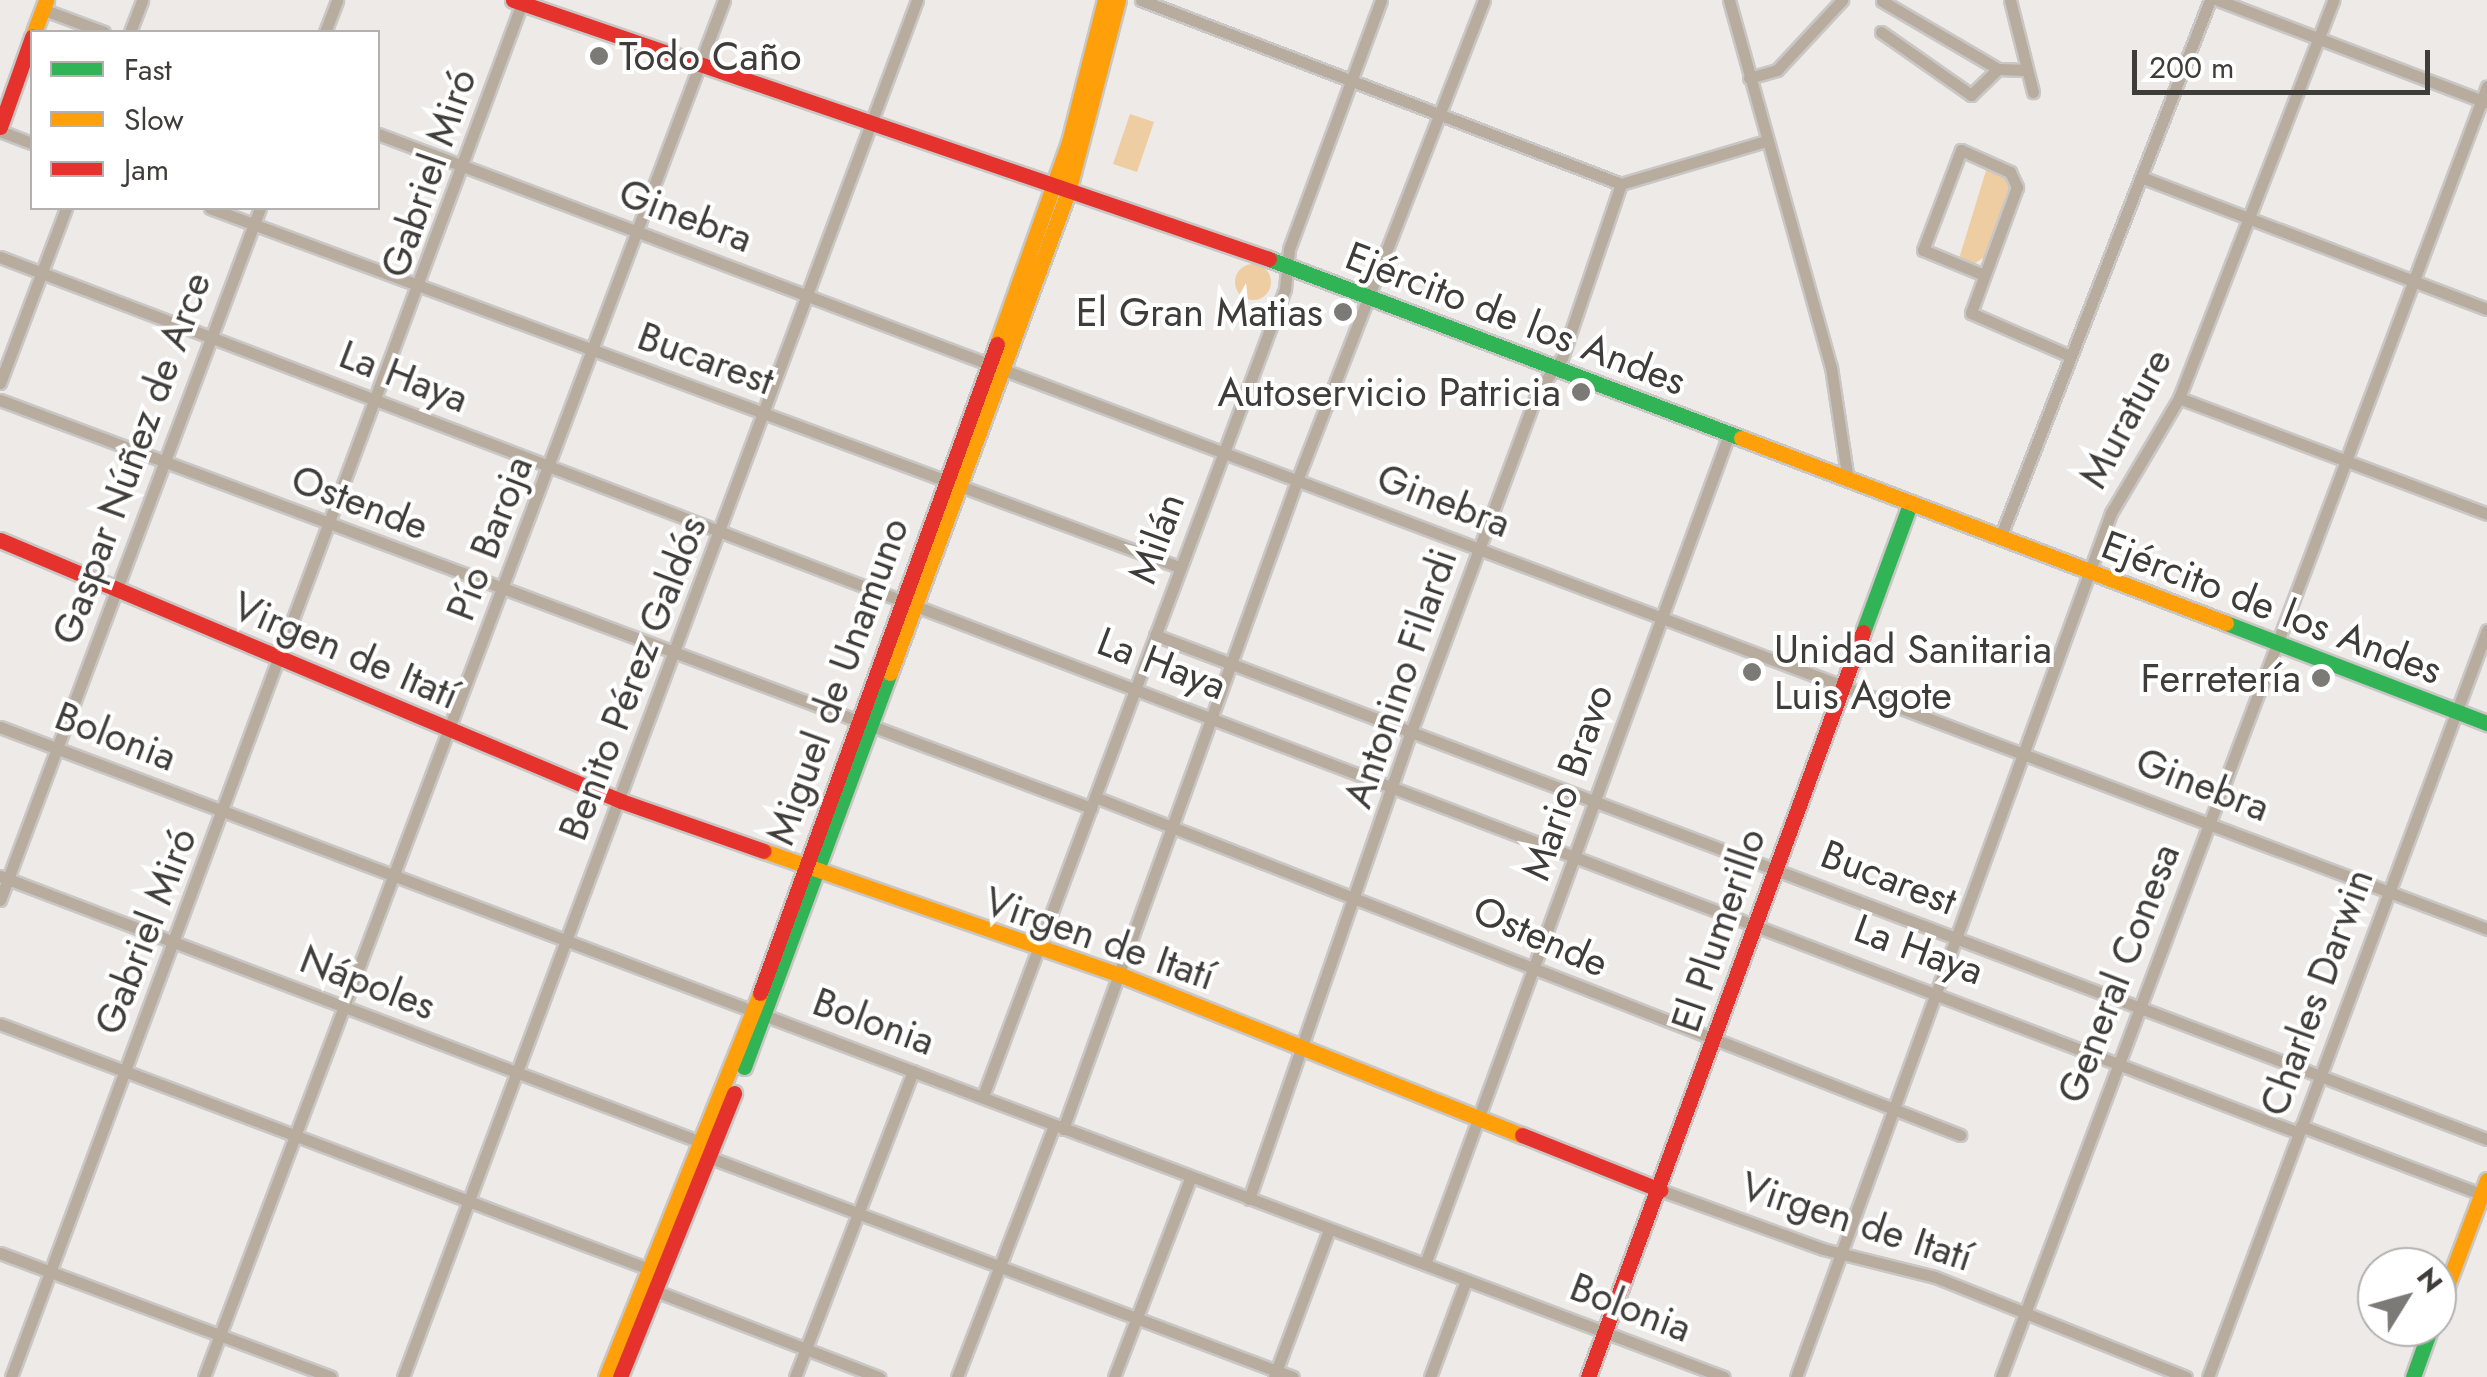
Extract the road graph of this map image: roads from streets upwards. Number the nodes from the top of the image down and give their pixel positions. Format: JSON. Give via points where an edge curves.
{"nodes":[{"id":1,"x":142,"y":0,"type":"edge"},
{"id":2,"x":337,"y":0,"type":"edge"},
{"id":3,"x":724,"y":0,"type":"edge"},
{"id":4,"x":917,"y":0,"type":"edge"},
{"id":5,"x":1106,"y":0,"type":"edge"},
{"id":6,"x":1118,"y":0,"type":"edge"},
{"id":7,"x":1141,"y":0,"type":"edge"},
{"id":8,"x":1380,"y":0,"type":"edge"},
{"id":9,"x":1484,"y":0,"type":"edge"},
{"id":10,"x":1728,"y":0,"type":"edge"},
{"id":11,"x":1842,"y":0,"type":"edge"},
{"id":12,"x":2010,"y":0,"type":"edge"},
{"id":13,"x":2210,"y":0,"type":"edge"},
{"id":14,"x":2218,"y":0,"type":"edge"},
{"id":15,"x":2333,"y":0,"type":"edge"},
{"id":16,"x":519,"y":1,"type":"edge"},
{"id":17,"x":1882,"y":1,"type":"edge"},
{"id":18,"x":44,"y":5,"type":"edge"},
{"id":19,"x":35,"y":30,"type":"edge"},
{"id":20,"x":100,"y":30,"type":"edge"},
{"id":21,"x":131,"y":30,"type":"edge"},
{"id":22,"x":327,"y":30,"type":"edge"},
{"id":23,"x":1882,"y":32,"type":"dead end"},
{"id":24,"x":2320,"y":40,"type":"junction"},
{"id":25,"x":30,"y":44,"type":"edge"},
{"id":26,"x":701,"y":65,"type":"junction"},
{"id":27,"x":1998,"y":69,"type":"junction"},
{"id":28,"x":2027,"y":70,"type":"junction"},
{"id":29,"x":1749,"y":78,"type":"junction"},
{"id":30,"x":1350,"y":84,"type":"junction"},
{"id":31,"x":2487,"y":86,"type":"edge"},
{"id":32,"x":2033,"y":92,"type":"dead end"},
{"id":33,"x":2484,"y":102,"type":"edge"},
{"id":34,"x":1440,"y":120,"type":"junction"},
{"id":35,"x":870,"y":123,"type":"junction"},
{"id":36,"x":0,"y":129,"type":"edge"},
{"id":37,"x":380,"y":135,"type":"edge"},
{"id":38,"x":1766,"y":141,"type":"junction"},
{"id":39,"x":30,"y":142,"type":"edge"},
{"id":40,"x":465,"y":165,"type":"junction"},
{"id":41,"x":2142,"y":177,"type":"junction"},
{"id":42,"x":1621,"y":184,"type":"junction"},
{"id":43,"x":1061,"y":190,"type":"junction"},
{"id":44,"x":65,"y":210,"type":"edge"},
{"id":45,"x":216,"y":210,"type":"edge"},
{"id":46,"x":259,"y":210,"type":"edge"},
{"id":47,"x":2251,"y":218,"type":"junction"},
{"id":48,"x":254,"y":224,"type":"junction"},
{"id":49,"x":639,"y":232,"type":"junction"},
{"id":50,"x":0,"y":257,"type":"edge"},
{"id":51,"x":1287,"y":265,"type":"junction"},
{"id":52,"x":43,"y":273,"type":"junction"},
{"id":53,"x":1984,"y":275,"type":"junction"},
{"id":54,"x":2414,"y":281,"type":"junction"},
{"id":55,"x":423,"y":286,"type":"junction"},
{"id":56,"x":808,"y":295,"type":"junction"},
{"id":57,"x":1370,"y":299,"type":"junction"},
{"id":58,"x":2487,"y":309,"type":"edge"},
{"id":59,"x":210,"y":338,"type":"junction"},
{"id":60,"x":594,"y":351,"type":"junction"},
{"id":61,"x":2070,"y":356,"type":"junction"},
{"id":62,"x":997,"y":364,"type":"junction"},
{"id":63,"x":1556,"y":368,"type":"junction"},
{"id":64,"x":0,"y":383,"type":"edge"},
{"id":65,"x":2179,"y":398,"type":"junction"},
{"id":66,"x":0,"y":400,"type":"edge"},
{"id":67,"x":378,"y":401,"type":"junction"},
{"id":68,"x":764,"y":414,"type":"junction"},
{"id":69,"x":1730,"y":434,"type":"junction"},
{"id":70,"x":1224,"y":450,"type":"junction"},
{"id":71,"x":164,"y":460,"type":"junction"},
{"id":72,"x":2345,"y":462,"type":"junction"},
{"id":73,"x":552,"y":465,"type":"junction"},
{"id":74,"x":1298,"y":478,"type":"junction"},
{"id":75,"x":1848,"y":481,"type":"junction"},
{"id":76,"x":952,"y":484,"type":"junction"},
{"id":77,"x":1910,"y":504,"type":"junction"},
{"id":78,"x":2487,"y":514,"type":"edge"},
{"id":79,"x":330,"y":526,"type":"junction"},
{"id":80,"x":722,"y":530,"type":"junction"},
{"id":81,"x":2000,"y":538,"type":"junction"},
{"id":82,"x":0,"y":540,"type":"edge"},
{"id":83,"x":1478,"y":548,"type":"junction"},
{"id":84,"x":1179,"y":567,"type":"junction"},
{"id":85,"x":2088,"y":573,"type":"junction"},
{"id":86,"x":118,"y":588,"type":"junction"},
{"id":87,"x":504,"y":592,"type":"junction"},
{"id":88,"x":907,"y":600,"type":"junction"},
{"id":89,"x":1659,"y":616,"type":"junction"},
{"id":90,"x":2487,"y":630,"type":"edge"},
{"id":91,"x":1156,"y":635,"type":"junction"},
{"id":92,"x":2279,"y":643,"type":"junction"},
{"id":93,"x":675,"y":656,"type":"junction"},
{"id":94,"x":282,"y":658,"type":"junction"},
{"id":95,"x":1230,"y":664,"type":"junction"},
{"id":96,"x":1842,"y":684,"type":"junction"},
{"id":97,"x":1136,"y":687,"type":"junction"},
{"id":98,"x":2457,"y":711,"type":"junction"},
{"id":99,"x":1213,"y":718,"type":"junction"},
{"id":100,"x":2487,"y":723,"type":"edge"},
{"id":101,"x":859,"y":724,"type":"junction"},
{"id":102,"x":0,"y":727,"type":"edge"},
{"id":103,"x":450,"y":729,"type":"junction"},
{"id":104,"x":1411,"y":732,"type":"junction"},
{"id":105,"x":57,"y":749,"type":"junction"},
{"id":106,"x":2021,"y":749,"type":"junction"},
{"id":107,"x":1396,"y":784,"type":"junction"},
{"id":108,"x":621,"y":801,"type":"junction"},
{"id":109,"x":1591,"y":801,"type":"junction"},
{"id":110,"x":1093,"y":803,"type":"junction"},
{"id":111,"x":224,"y":812,"type":"junction"},
{"id":112,"x":2210,"y":822,"type":"junction"},
{"id":113,"x":1177,"y":830,"type":"junction"},
{"id":114,"x":1575,"y":855,"type":"junction"},
{"id":115,"x":808,"y":868,"type":"junction"},
{"id":116,"x":1772,"y":868,"type":"junction"},
{"id":117,"x":394,"y":876,"type":"junction"},
{"id":118,"x":4,"y":877,"type":"edge"},
{"id":119,"x":2388,"y":889,"type":"junction"},
{"id":120,"x":1358,"y":896,"type":"junction"},
{"id":121,"x":0,"y":900,"type":"edge"},
{"id":122,"x":1756,"y":924,"type":"junction"},
{"id":123,"x":2487,"y":929,"type":"edge"},
{"id":124,"x":1957,"y":938,"type":"junction"},
{"id":125,"x":176,"y":943,"type":"junction"},
{"id":126,"x":566,"y":943,"type":"junction"},
{"id":127,"x":1036,"y":947,"type":"junction"},
{"id":128,"x":1536,"y":968,"type":"junction"},
{"id":129,"x":1122,"y":975,"type":"junction"},
{"id":130,"x":1938,"y":989,"type":"junction"},
{"id":131,"x":2142,"y":1006,"type":"junction"},
{"id":132,"x":344,"y":1008,"type":"junction"},
{"id":133,"x":757,"y":1013,"type":"junction"},
{"id":134,"x":0,"y":1024,"type":"edge"},
{"id":135,"x":1715,"y":1044,"type":"junction"},
{"id":136,"x":1302,"y":1046,"type":"junction"},
{"id":137,"x":2121,"y":1062,"type":"junction"},
{"id":138,"x":913,"y":1070,"type":"junction"},
{"id":139,"x":127,"y":1072,"type":"junction"},
{"id":140,"x":2320,"y":1073,"type":"junction"},
{"id":141,"x":518,"y":1074,"type":"junction"},
{"id":142,"x":983,"y":1096,"type":"junction"},
{"id":143,"x":1892,"y":1112,"type":"junction"},
{"id":144,"x":1480,"y":1118,"type":"junction"},
{"id":145,"x":1059,"y":1127,"type":"junction"},
{"id":146,"x":2300,"y":1130,"type":"junction"},
{"id":147,"x":296,"y":1134,"type":"junction"},
{"id":148,"x":1960,"y":1135,"type":"dead end"},
{"id":149,"x":2487,"y":1138,"type":"edge"},
{"id":150,"x":707,"y":1150,"type":"junction"},
{"id":151,"x":1190,"y":1179,"type":"junction"},
{"id":152,"x":2484,"y":1187,"type":"edge"},
{"id":153,"x":1660,"y":1190,"type":"junction"},
{"id":154,"x":1249,"y":1199,"type":"junction"},
{"id":155,"x":470,"y":1200,"type":"junction"},
{"id":156,"x":858,"y":1211,"type":"junction"},
{"id":157,"x":1329,"y":1230,"type":"junction"},
{"id":158,"x":1841,"y":1252,"type":"junction"},
{"id":159,"x":0,"y":1253,"type":"edge"},
{"id":160,"x":2457,"y":1259,"type":"edge"},
{"id":161,"x":1425,"y":1264,"type":"junction"},
{"id":162,"x":998,"y":1265,"type":"junction"},
{"id":163,"x":50,"y":1271,"type":"junction"},
{"id":164,"x":657,"y":1272,"type":"junction"},
{"id":165,"x":1466,"y":1280,"type":"junction"},
{"id":166,"x":650,"y":1289,"type":"junction"},
{"id":167,"x":2024,"y":1313,"type":"junction"},
{"id":168,"x":1137,"y":1318,"type":"junction"},
{"id":169,"x":1604,"y":1332,"type":"junction"},
{"id":170,"x":219,"y":1336,"type":"junction"},
{"id":171,"x":2424,"y":1347,"type":"edge"},
{"id":172,"x":806,"y":1349,"type":"junction"},
{"id":173,"x":1275,"y":1374,"type":"edge"},
{"id":174,"x":11,"y":1377,"type":"edge"},
{"id":175,"x":204,"y":1377,"type":"edge"},
{"id":176,"x":331,"y":1377,"type":"edge"},
{"id":177,"x":403,"y":1377,"type":"edge"},
{"id":178,"x":606,"y":1377,"type":"edge"},
{"id":179,"x":620,"y":1377,"type":"edge"},
{"id":180,"x":796,"y":1377,"type":"edge"},
{"id":181,"x":879,"y":1377,"type":"edge"},
{"id":182,"x":957,"y":1377,"type":"edge"},
{"id":183,"x":1114,"y":1377,"type":"edge"},
{"id":184,"x":1294,"y":1377,"type":"edge"},
{"id":185,"x":1430,"y":1377,"type":"edge"},
{"id":186,"x":1588,"y":1377,"type":"edge"},
{"id":187,"x":1724,"y":1377,"type":"edge"},
{"id":188,"x":1796,"y":1377,"type":"edge"},
{"id":189,"x":2001,"y":1377,"type":"edge"},
{"id":190,"x":2186,"y":1377,"type":"edge"},
{"id":191,"x":2208,"y":1377,"type":"edge"},
{"id":192,"x":2413,"y":1377,"type":"edge"}],
"edges":[{"from":1,"to":21,"type":"street"},
{"from":2,"to":22,"type":"street"},
{"from":3,"to":26,"type":"street","name":"Pío Baroja"},
{"from":4,"to":35,"type":"street","name":"Benito Pérez Galdós"},
{"from":5,"to":43,"type":"street","name":"Miguel de Unamuno"},
{"from":6,"to":43,"type":"street","name":"Miguel de Unamuno"},
{"from":7,"to":30,"type":"street"},
{"from":8,"to":30,"type":"street","name":"Milán"},
{"from":9,"to":34,"type":"street"},
{"from":10,"to":29,"type":"street"},
{"from":11,"to":29,"type":"street","via":[[1777,70]]},
{"from":12,"to":28,"type":"street"},
{"from":13,"to":41,"type":"street","name":"Murature"},
{"from":14,"to":24,"type":"street"},
{"from":15,"to":24,"type":"street","name":"Murature"},
{"from":16,"to":26,"type":"street","name":"Ejército de los Andes"},
{"from":16,"to":40,"type":"street","name":"Gabriel Miró"},
{"from":17,"to":27,"type":"street"},
{"from":18,"to":19,"type":"street"},
{"from":18,"to":20,"type":"street"},
{"from":23,"to":27,"type":"street","via":[[1971,95]]},
{"from":24,"to":33,"type":"street"},
{"from":24,"to":47,"type":"street","name":"Murature"},
{"from":25,"to":36,"type":"street"},
{"from":26,"to":35,"type":"street","name":"Ejército de los Andes"},
{"from":26,"to":49,"type":"street","name":"Pío Baroja"},
{"from":27,"to":28,"type":"street"},
{"from":28,"to":32,"type":"street"},
{"from":29,"to":38,"type":"street"},
{"from":30,"to":34,"type":"street"},
{"from":30,"to":51,"type":"street","name":"Milán"},
{"from":31,"to":33,"type":"street","name":"General Conesa"},
{"from":33,"to":54,"type":"street","name":"General Conesa"},
{"from":34,"to":42,"type":"street"},
{"from":34,"to":57,"type":"street"},
{"from":35,"to":43,"type":"street","name":"Ejército de los Andes"},
{"from":35,"to":56,"type":"street","name":"Benito Pérez Galdós"},
{"from":36,"to":39,"type":"street"},
{"from":37,"to":40,"type":"street","name":"Ginebra"},
{"from":38,"to":42,"type":"street"},
{"from":38,"to":75,"type":"street","via":[[1830,368]]},
{"from":40,"to":49,"type":"street","name":"Ginebra"},
{"from":40,"to":55,"type":"street","name":"Gabriel Miró"},
{"from":41,"to":47,"type":"street"},
{"from":41,"to":61,"type":"street","name":"Murature"},
{"from":42,"to":63,"type":"street","name":"Antonino Filardi"},
{"from":43,"to":51,"type":"street","name":"Ejército de los Andes"},
{"from":43,"to":62,"type":"street","name":"Miguel de Unamuno"},
{"from":44,"to":52,"type":"street"},
{"from":45,"to":48,"type":"street","name":"Bucarest"},
{"from":46,"to":48,"type":"street","name":"Gaspar Núñez de Arce"},
{"from":47,"to":54,"type":"street"},
{"from":47,"to":65,"type":"street","name":"Murature"},
{"from":48,"to":55,"type":"street","name":"Bucarest"},
{"from":48,"to":59,"type":"street","name":"Gaspar Núñez de Arce"},
{"from":49,"to":56,"type":"street","name":"Ginebra"},
{"from":49,"to":60,"type":"street","name":"Pío Baroja"},
{"from":50,"to":52,"type":"street","name":"La Haya"},
{"from":51,"to":57,"type":"street","name":"Ejército de los Andes"},
{"from":51,"to":70,"type":"street","name":"Milán"},
{"from":52,"to":59,"type":"street","name":"La Haya"},
{"from":52,"to":64,"type":"street"},
{"from":53,"to":53,"type":"street","via":[[1923,250],[1961,150],[2016,180]]},
{"from":53,"to":61,"type":"street","via":[[1972,313]]},
{"from":54,"to":58,"type":"street"},
{"from":54,"to":72,"type":"street","name":"General Conesa"},
{"from":55,"to":60,"type":"street","name":"Bucarest"},
{"from":55,"to":67,"type":"street","name":"Gabriel Miró"},
{"from":56,"to":62,"type":"street","name":"Ginebra"},
{"from":56,"to":68,"type":"street","name":"Benito Pérez Galdós"},
{"from":57,"to":63,"type":"street","name":"Ejército de los Andes"},
{"from":57,"to":74,"type":"street"},
{"from":59,"to":67,"type":"street","name":"La Haya"},
{"from":59,"to":71,"type":"street","name":"Gaspar Núñez de Arce"},
{"from":60,"to":68,"type":"street","name":"Bucarest"},
{"from":60,"to":73,"type":"street","name":"Pío Baroja"},
{"from":61,"to":81,"type":"street","name":"Murature"},
{"from":62,"to":70,"type":"street","name":"Ginebra"},
{"from":62,"to":76,"type":"street","name":"Miguel de Unamuno"},
{"from":63,"to":69,"type":"street","name":"Ejército de los Andes"},
{"from":63,"to":83,"type":"street","name":"Antonino Filardi","via":[[1538,391]]},
{"from":65,"to":72,"type":"street"},
{"from":65,"to":85,"type":"street","name":"Murature","via":[[2128,478]]},
{"from":66,"to":71,"type":"street","name":"Ostende"},
{"from":67,"to":73,"type":"street","name":"La Haya"},
{"from":67,"to":79,"type":"street","name":"Gabriel Miró"},
{"from":68,"to":76,"type":"street","name":"Bucarest"},
{"from":68,"to":80,"type":"street","name":"Benito Pérez Galdós"},
{"from":69,"to":75,"type":"street","name":"Ejército de los Andes"},
{"from":69,"to":89,"type":"street","name":"Mario Bravo"},
{"from":70,"to":74,"type":"street","name":"Ginebra"},
{"from":70,"to":84,"type":"street","name":"Milán"},
{"from":71,"to":79,"type":"street","name":"Ostende"},
{"from":71,"to":86,"type":"street","name":"Gaspar Núñez de Arce"},
{"from":72,"to":78,"type":"street"},
{"from":72,"to":92,"type":"street","name":"General Conesa"},
{"from":73,"to":80,"type":"street","name":"La Haya"},
{"from":73,"to":87,"type":"street","name":"Pío Baroja"},
{"from":74,"to":83,"type":"street","name":"Ginebra"},
{"from":74,"to":95,"type":"street"},
{"from":75,"to":77,"type":"street","name":"Ejército de los Andes"},
{"from":76,"to":84,"type":"street","name":"Bucarest"},
{"from":76,"to":88,"type":"street","name":"Miguel de Unamuno"},
{"from":77,"to":81,"type":"street","name":"Ejército de los Andes"},
{"from":77,"to":96,"type":"street","name":"El Plumerillo"},
{"from":79,"to":87,"type":"street","name":"Ostende"},
{"from":79,"to":94,"type":"street","name":"Gabriel Miró"},
{"from":80,"to":88,"type":"street","name":"La Haya"},
{"from":80,"to":93,"type":"street","name":"Benito Pérez Galdós"},
{"from":81,"to":85,"type":"street","name":"Ejército de los Andes"},
{"from":82,"to":86,"type":"street","name":"Virgen de Itatí"},
{"from":83,"to":89,"type":"street","name":"Ginebra"},
{"from":83,"to":104,"type":"street","name":"Antonino Filardi"},
{"from":84,"to":91,"type":"street","name":"Milán"},
{"from":85,"to":92,"type":"street","name":"Ejército de los Andes"},
{"from":85,"to":106,"type":"street","name":"Murature"},
{"from":86,"to":94,"type":"street","name":"Virgen de Itatí"},
{"from":86,"to":105,"type":"street","name":"Gaspar Núñez de Arce"},
{"from":87,"to":93,"type":"street","name":"Ostende"},
{"from":87,"to":103,"type":"street","name":"Pío Baroja"},
{"from":88,"to":97,"type":"street","name":"La Haya"},
{"from":88,"to":101,"type":"street","name":"Miguel de Unamuno"},
{"from":89,"to":96,"type":"street","name":"Ginebra"},
{"from":89,"to":109,"type":"street","name":"Mario Bravo"},
{"from":90,"to":98,"type":"street","name":"Charles Darwin"},
{"from":91,"to":95,"type":"street","name":"Bucarest"},
{"from":91,"to":97,"type":"street","name":"Milán"},
{"from":92,"to":98,"type":"street","name":"Ejército de los Andes"},
{"from":92,"to":112,"type":"street","name":"General Conesa"},
{"from":93,"to":101,"type":"street","name":"Ostende"},
{"from":93,"to":108,"type":"street","name":"Benito Pérez Galdós"},
{"from":94,"to":103,"type":"street","name":"Virgen de Itatí"},
{"from":94,"to":111,"type":"street","name":"Gabriel Miró"},
{"from":95,"to":99,"type":"street"},
{"from":95,"to":104,"type":"street","name":"Bucarest"},
{"from":96,"to":106,"type":"street","name":"Ginebra"},
{"from":96,"to":116,"type":"street","name":"El Plumerillo"},
{"from":97,"to":99,"type":"street","name":"La Haya"},
{"from":97,"to":110,"type":"street","name":"Milán"},
{"from":98,"to":100,"type":"street","name":"Ejército de los Andes"},
{"from":98,"to":119,"type":"street","name":"Charles Darwin"},
{"from":99,"to":107,"type":"street","name":"La Haya"},
{"from":99,"to":113,"type":"street"},
{"from":101,"to":110,"type":"street","name":"Ostende"},
{"from":101,"to":115,"type":"street","name":"Miguel de Unamuno"},
{"from":102,"to":105,"type":"street","name":"Bolonia"},
{"from":103,"to":108,"type":"street","name":"Virgen de Itatí"},
{"from":103,"to":117,"type":"street","name":"Pío Baroja"},
{"from":104,"to":107,"type":"street","name":"Antonino Filardi"},
{"from":104,"to":109,"type":"street","name":"Bucarest"},
{"from":105,"to":111,"type":"street","name":"Bolonia"},
{"from":105,"to":118,"type":"street","name":"Gaspar Núñez de Arce"},
{"from":106,"to":112,"type":"street","name":"Ginebra"},
{"from":106,"to":124,"type":"street","name":"Murature"},
{"from":107,"to":114,"type":"street","name":"La Haya"},
{"from":107,"to":120,"type":"street","name":"Antonino Filardi"},
{"from":108,"to":115,"type":"street","name":"Virgen de Itatí"},
{"from":108,"to":126,"type":"street","name":"Benito Pérez Galdós"},
{"from":109,"to":114,"type":"street","name":"Mario Bravo"},
{"from":109,"to":116,"type":"street","name":"Bucarest"},
{"from":110,"to":113,"type":"street","name":"Ostende"},
{"from":110,"to":127,"type":"street","name":"Milán"},
{"from":111,"to":117,"type":"street","name":"Bolonia"},
{"from":111,"to":125,"type":"street","name":"Gabriel Miró"},
{"from":112,"to":119,"type":"street","name":"Ginebra"},
{"from":112,"to":131,"type":"street","name":"General Conesa"},
{"from":113,"to":120,"type":"street","name":"Ostende"},
{"from":113,"to":129,"type":"street"},
{"from":114,"to":122,"type":"street","name":"La Haya"},
{"from":114,"to":128,"type":"street","name":"Mario Bravo"},
{"from":115,"to":127,"type":"street","name":"Virgen de Itatí"},
{"from":115,"to":133,"type":"street","name":"Miguel de Unamuno"},
{"from":116,"to":122,"type":"street","name":"El Plumerillo"},
{"from":116,"to":124,"type":"street","name":"Bucarest"},
{"from":117,"to":126,"type":"street","name":"Bolonia"},
{"from":117,"to":132,"type":"street","name":"Pío Baroja"},
{"from":118,"to":121,"type":"street","name":"Gaspar Núñez de Arce"},
{"from":118,"to":125,"type":"street","name":"Nápoles"},
{"from":119,"to":123,"type":"street","name":"Ginebra"},
{"from":119,"to":140,"type":"street","name":"Charles Darwin"},
{"from":120,"to":128,"type":"street","name":"Ostende"},
{"from":120,"to":136,"type":"street","name":"Antonino Filardi"},
{"from":122,"to":130,"type":"street","name":"La Haya"},
{"from":122,"to":135,"type":"street","name":"El Plumerillo"},
{"from":124,"to":130,"type":"street","name":"Murature"},
{"from":124,"to":131,"type":"street","name":"Bucarest"},
{"from":125,"to":132,"type":"street","name":"Nápoles"},
{"from":125,"to":139,"type":"street","name":"Gabriel Miró"},
{"from":126,"to":133,"type":"street","name":"Bolonia"},
{"from":126,"to":141,"type":"street","name":"Benito Pérez Galdós"},
{"from":127,"to":129,"type":"street","name":"Virgen de Itatí"},
{"from":127,"to":142,"type":"street","name":"Milán"},
{"from":128,"to":135,"type":"street","name":"Ostende"},
{"from":128,"to":144,"type":"street","name":"Mario Bravo"},
{"from":129,"to":136,"type":"street","name":"Virgen de Itatí"},
{"from":129,"to":145,"type":"street"},
{"from":130,"to":137,"type":"street","name":"La Haya"},
{"from":130,"to":143,"type":"street","name":"Murature"},
{"from":131,"to":137,"type":"street","name":"General Conesa"},
{"from":131,"to":140,"type":"street","name":"Bucarest"},
{"from":132,"to":141,"type":"street","name":"Nápoles"},
{"from":132,"to":147,"type":"street","name":"Pío Baroja"},
{"from":133,"to":138,"type":"street","name":"Bolonia"},
{"from":133,"to":150,"type":"street","name":"Miguel de Unamuno"},
{"from":134,"to":139,"type":"street"},
{"from":135,"to":143,"type":"street","name":"Ostende"},
{"from":135,"to":153,"type":"street","name":"El Plumerillo"},
{"from":136,"to":144,"type":"street","name":"Virgen de Itatí"},
{"from":136,"to":154,"type":"street","name":"Antonino Filardi"},
{"from":137,"to":146,"type":"street","name":"La Haya"},
{"from":137,"to":167,"type":"street","name":"General Conesa"},
{"from":138,"to":142,"type":"street","name":"Bolonia"},
{"from":138,"to":156,"type":"street"},
{"from":139,"to":147,"type":"street"},
{"from":139,"to":163,"type":"street","name":"Gabriel Miró"},
{"from":140,"to":146,"type":"street","name":"Charles Darwin"},
{"from":140,"to":149,"type":"street","name":"Bucarest"},
{"from":141,"to":150,"type":"street","name":"Nápoles"},
{"from":141,"to":155,"type":"street","name":"Benito Pérez Galdós"},
{"from":142,"to":145,"type":"street","name":"Bolonia"},
{"from":143,"to":148,"type":"street","name":"Ostende"},
{"from":143,"to":158,"type":"street","name":"Murature"},
{"from":144,"to":153,"type":"street","name":"Virgen de Itatí"},
{"from":144,"to":161,"type":"street","name":"Mario Bravo"},
{"from":145,"to":151,"type":"street","name":"Bolonia"},
{"from":145,"to":162,"type":"street"},
{"from":146,"to":152,"type":"street","name":"La Haya"},
{"from":146,"to":191,"type":"street","name":"Charles Darwin"},
{"from":147,"to":155,"type":"street"},
{"from":147,"to":170,"type":"street","name":"Pío Baroja"},
{"from":150,"to":156,"type":"street","name":"Nápoles"},
{"from":150,"to":164,"type":"street","name":"Miguel de Unamuno"},
{"from":151,"to":154,"type":"street","name":"Bolonia"},
{"from":151,"to":168,"type":"street"},
{"from":152,"to":160,"type":"street"},
{"from":153,"to":158,"type":"street","name":"Virgen de Itatí"},
{"from":153,"to":169,"type":"street","name":"El Plumerillo"},
{"from":154,"to":157,"type":"street","name":"Bolonia"},
{"from":155,"to":164,"type":"street"},
{"from":155,"to":177,"type":"street","name":"Benito Pérez Galdós"},
{"from":156,"to":162,"type":"street","name":"Nápoles"},
{"from":156,"to":172,"type":"street"},
{"from":157,"to":161,"type":"street","name":"Bolonia"},
{"from":157,"to":173,"type":"street"},
{"from":158,"to":167,"type":"street","name":"Virgen de Itatí"},
{"from":158,"to":188,"type":"street","name":"Murature"},
{"from":159,"to":163,"type":"street"},
{"from":161,"to":165,"type":"street","name":"Bolonia"},
{"from":162,"to":168,"type":"street","name":"Nápoles"},
{"from":162,"to":182,"type":"street"},
{"from":163,"to":170,"type":"street"},
{"from":163,"to":174,"type":"street","name":"Gabriel Miró"},
{"from":164,"to":166,"type":"street","name":"Miguel de Unamuno"},
{"from":165,"to":169,"type":"street","name":"Bolonia"},
{"from":165,"to":185,"type":"street"},
{"from":166,"to":172,"type":"street"},
{"from":166,"to":178,"type":"street","name":"Miguel de Unamuno"},
{"from":166,"to":179,"type":"street","name":"Miguel de Unamuno"},
{"from":167,"to":189,"type":"street","name":"General Conesa"},
{"from":167,"to":190,"type":"street","name":"Virgen de Itatí"},
{"from":168,"to":173,"type":"street","name":"Nápoles"},
{"from":168,"to":183,"type":"street"},
{"from":169,"to":186,"type":"street","name":"El Plumerillo"},
{"from":169,"to":187,"type":"street","name":"Bolonia"},
{"from":170,"to":175,"type":"street","name":"Pío Baroja"},
{"from":170,"to":176,"type":"street"},
{"from":171,"to":192,"type":"street"},
{"from":172,"to":180,"type":"street"},
{"from":172,"to":181,"type":"street"},
{"from":173,"to":184,"type":"street","name":"Nápoles"}]}
